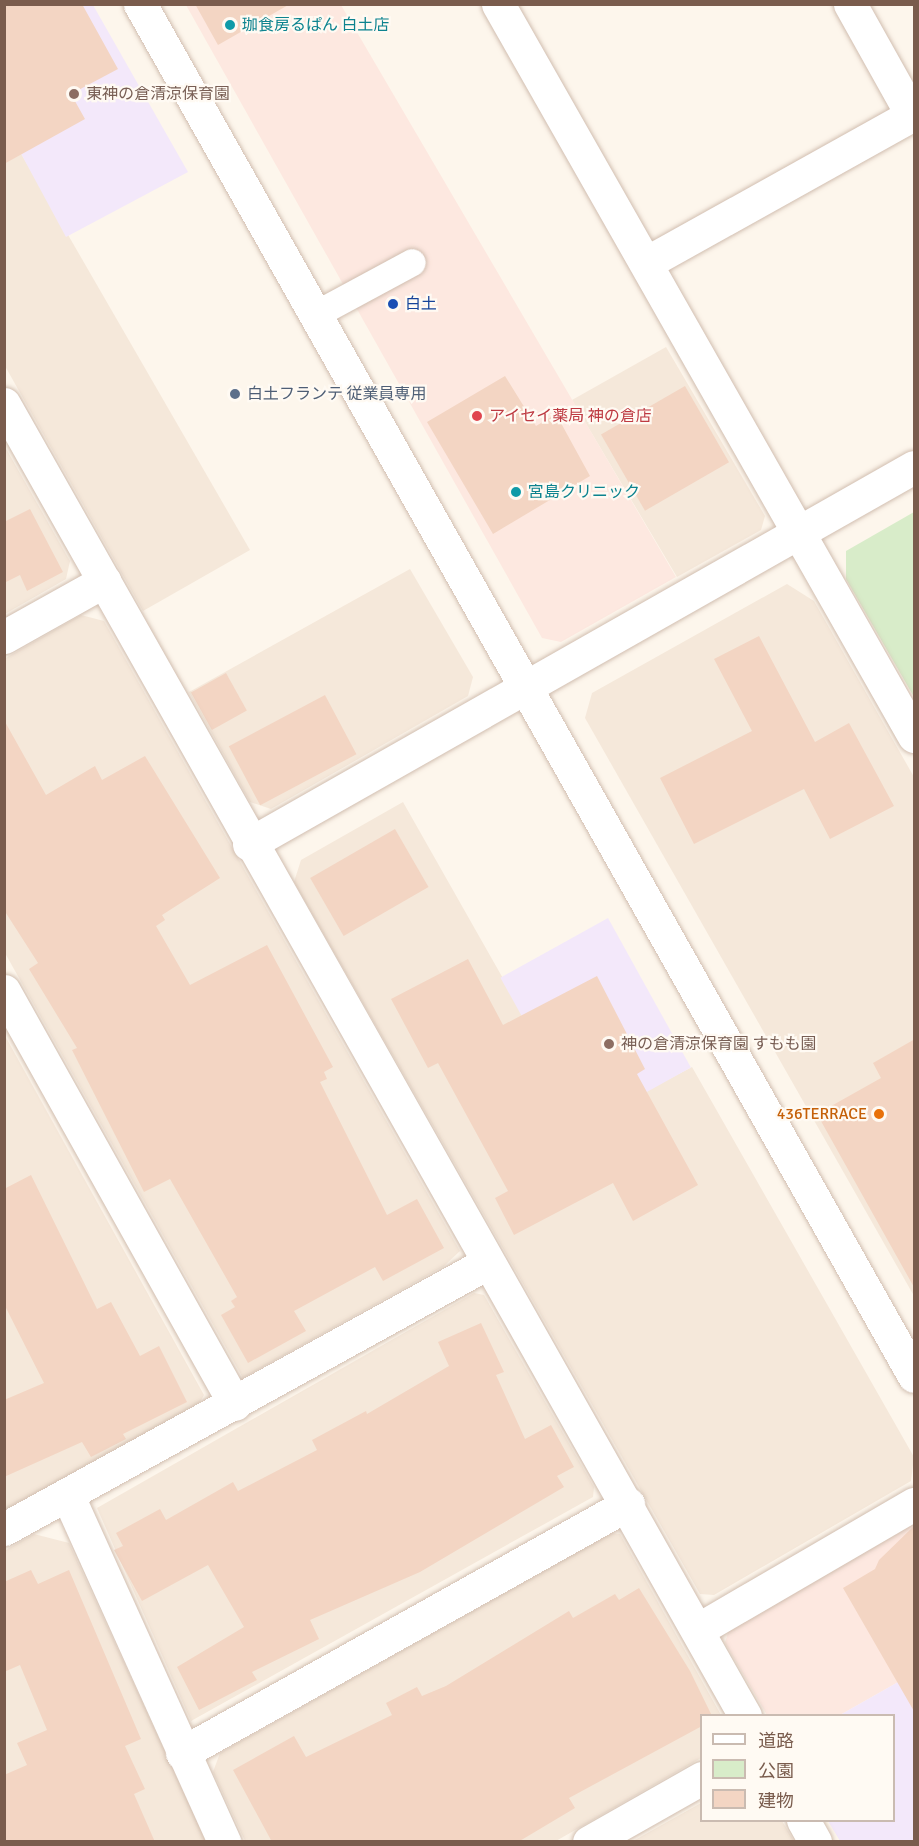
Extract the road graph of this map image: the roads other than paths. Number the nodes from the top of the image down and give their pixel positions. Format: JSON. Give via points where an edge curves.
{"nodes":[{"id":1,"x":140,"y":4,"type":"edge"},
{"id":2,"x":498,"y":4,"type":"edge"},
{"id":3,"x":850,"y":4,"type":"edge"},
{"id":4,"x":913,"y":114,"type":"edge"},
{"id":5,"x":412,"y":262,"type":"dead end"},
{"id":6,"x":646,"y":263,"type":"junction"},
{"id":7,"x":314,"y":315,"type":"junction"},
{"id":8,"x":4,"y":404,"type":"edge"},
{"id":9,"x":915,"y":467,"type":"edge"},
{"id":10,"x":797,"y":536,"type":"junction"},
{"id":11,"x":104,"y":581,"type":"junction"},
{"id":12,"x":4,"y":638,"type":"edge"},
{"id":13,"x":525,"y":689,"type":"junction"},
{"id":14,"x":915,"y":736,"type":"edge"},
{"id":15,"x":249,"y":844,"type":"junction"},
{"id":16,"x":4,"y":991,"type":"edge"},
{"id":17,"x":487,"y":1263,"type":"junction"},
{"id":18,"x":915,"y":1376,"type":"edge"},
{"id":19,"x":235,"y":1404,"type":"junction"},
{"id":20,"x":68,"y":1496,"type":"junction"},
{"id":21,"x":628,"y":1504,"type":"junction"},
{"id":22,"x":915,"y":1504,"type":"edge"},
{"id":23,"x":4,"y":1529,"type":"edge"},
{"id":24,"x":699,"y":1629,"type":"junction"},
{"id":25,"x":744,"y":1714,"type":"edge"},
{"id":26,"x":182,"y":1754,"type":"junction"},
{"id":27,"x":700,"y":1779,"type":"edge"},
{"id":28,"x":804,"y":1822,"type":"edge"},
{"id":29,"x":224,"y":1842,"type":"edge"},
{"id":30,"x":589,"y":1842,"type":"edge"},
{"id":31,"x":815,"y":1842,"type":"edge"}],
"edges":[{"from":1,"to":7,"type":"street"},
{"from":2,"to":6,"type":"street"},
{"from":3,"to":4,"type":"street"},
{"from":4,"to":6,"type":"street"},
{"from":5,"to":7,"type":"lane"},
{"from":6,"to":10,"type":"street"},
{"from":7,"to":13,"type":"street"},
{"from":8,"to":11,"type":"street"},
{"from":9,"to":10,"type":"street"},
{"from":10,"to":13,"type":"street"},
{"from":10,"to":14,"type":"street"},
{"from":11,"to":12,"type":"street"},
{"from":11,"to":15,"type":"street"},
{"from":13,"to":15,"type":"street"},
{"from":13,"to":18,"type":"street"},
{"from":15,"to":17,"type":"street"},
{"from":16,"to":19,"type":"street"},
{"from":17,"to":19,"type":"street"},
{"from":17,"to":21,"type":"street"},
{"from":19,"to":20,"type":"street"},
{"from":20,"to":23,"type":"street"},
{"from":20,"to":26,"type":"street"},
{"from":21,"to":24,"type":"street"},
{"from":21,"to":26,"type":"street"},
{"from":22,"to":24,"type":"street"},
{"from":24,"to":25,"type":"street"},
{"from":26,"to":29,"type":"street"},
{"from":27,"to":30,"type":"street"},
{"from":28,"to":31,"type":"street"}]}
